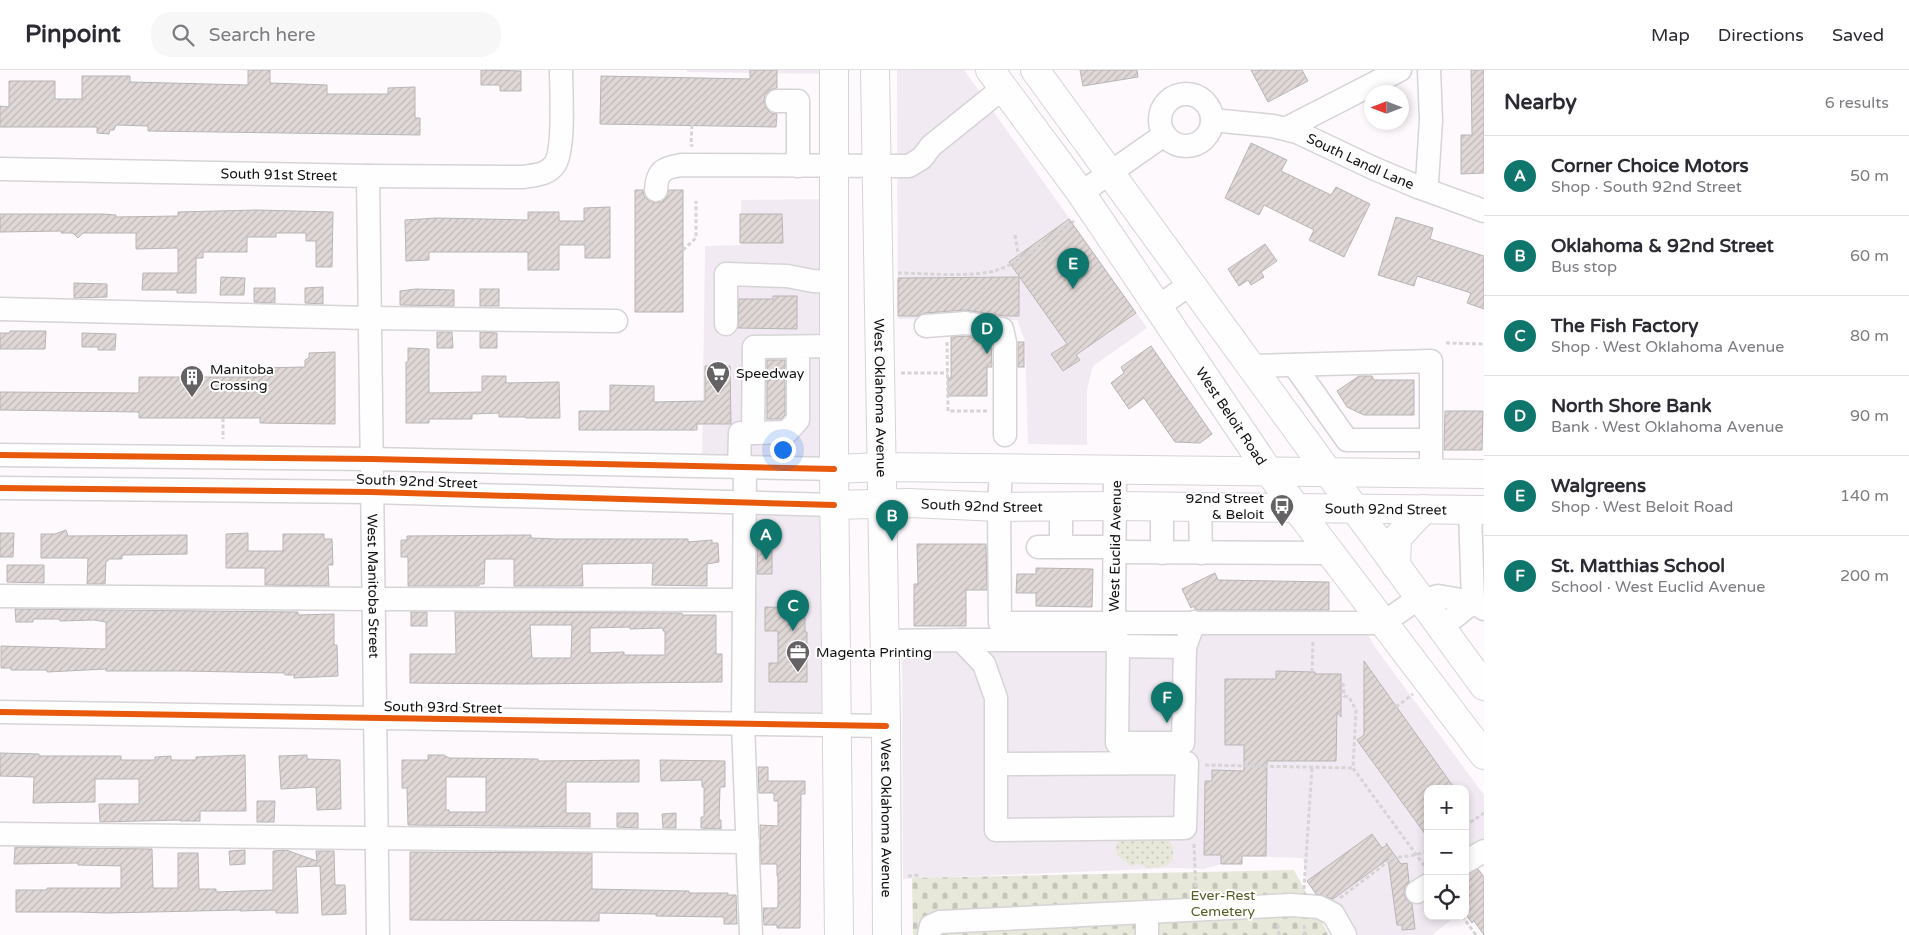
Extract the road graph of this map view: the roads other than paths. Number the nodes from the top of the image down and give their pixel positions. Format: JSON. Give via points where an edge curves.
{"nodes":[{"id":1,"x":561,"y":70,"type":"edge"},
{"id":2,"x":834,"y":70,"type":"edge"},
{"id":3,"x":875,"y":70,"type":"edge"},
{"id":4,"x":1035,"y":70,"type":"edge"},
{"id":5,"x":1400,"y":70,"type":"edge"},
{"id":6,"x":1429,"y":70,"type":"edge"},
{"id":7,"x":996,"y":79,"type":"edge"},
{"id":8,"x":777,"y":101,"type":"dead end"},
{"id":9,"x":1212,"y":120,"type":"junction"},
{"id":10,"x":1285,"y":129,"type":"junction"},
{"id":11,"x":1164,"y":135,"type":"junction"},
{"id":12,"x":798,"y":166,"type":"junction"},
{"id":13,"x":835,"y":166,"type":"junction"},
{"id":14,"x":877,"y":167,"type":"junction"},
{"id":15,"x":0,"y":169,"type":"edge"},
{"id":16,"x":1109,"y":174,"type":"junction"},
{"id":17,"x":368,"y":176,"type":"junction"},
{"id":18,"x":1418,"y":187,"type":"junction"},
{"id":19,"x":656,"y":190,"type":"dead end"},
{"id":20,"x":1081,"y":193,"type":"junction"},
{"id":21,"x":1484,"y":211,"type":"edge"},
{"id":22,"x":834,"y":282,"type":"junction"},
{"id":23,"x":1190,"y":284,"type":"junction"},
{"id":24,"x":1158,"y":307,"type":"junction"},
{"id":25,"x":0,"y":309,"type":"edge"},
{"id":26,"x":369,"y":318,"type":"junction"},
{"id":27,"x":616,"y":321,"type":"dead end"},
{"id":28,"x":726,"y":324,"type":"dead end"},
{"id":29,"x":926,"y":326,"type":"dead end"},
{"id":30,"x":834,"y":346,"type":"junction"},
{"id":31,"x":798,"y":347,"type":"junction"},
{"id":32,"x":1294,"y":365,"type":"junction"},
{"id":33,"x":1250,"y":366,"type":"junction"},
{"id":34,"x":753,"y":433,"type":"junction"},
{"id":35,"x":1005,"y":435,"type":"dead end"},
{"id":36,"x":1431,"y":440,"type":"junction"},
{"id":37,"x":0,"y":455,"type":"edge"},
{"id":38,"x":371,"y":459,"type":"junction"},
{"id":39,"x":742,"y":467,"type":"junction"},
{"id":40,"x":882,"y":467,"type":"junction"},
{"id":41,"x":1001,"y":468,"type":"junction"},
{"id":42,"x":834,"y":469,"type":"junction"},
{"id":43,"x":1116,"y":470,"type":"junction"},
{"id":44,"x":1269,"y":472,"type":"junction"},
{"id":45,"x":1327,"y":472,"type":"junction"},
{"id":46,"x":1431,"y":473,"type":"junction"},
{"id":47,"x":1484,"y":474,"type":"edge"},
{"id":48,"x":0,"y":488,"type":"edge"},
{"id":49,"x":371,"y":492,"type":"junction"},
{"id":50,"x":744,"y":503,"type":"junction"},
{"id":51,"x":834,"y":505,"type":"junction"},
{"id":52,"x":882,"y":505,"type":"junction"},
{"id":53,"x":999,"y":506,"type":"junction"},
{"id":54,"x":1061,"y":506,"type":"junction"},
{"id":55,"x":1116,"y":506,"type":"junction"},
{"id":56,"x":1162,"y":506,"type":"junction"},
{"id":57,"x":1200,"y":507,"type":"junction"},
{"id":58,"x":1297,"y":508,"type":"junction"},
{"id":59,"x":1354,"y":508,"type":"junction"},
{"id":60,"x":1424,"y":509,"type":"junction"},
{"id":61,"x":1477,"y":510,"type":"edge"},
{"id":62,"x":1038,"y":547,"type":"dead end"},
{"id":63,"x":1061,"y":547,"type":"junction"},
{"id":64,"x":1115,"y":550,"type":"junction"},
{"id":65,"x":1162,"y":552,"type":"junction"},
{"id":66,"x":1201,"y":553,"type":"junction"},
{"id":67,"x":1331,"y":553,"type":"junction"},
{"id":68,"x":1396,"y":566,"type":"junction"},
{"id":69,"x":0,"y":596,"type":"edge"},
{"id":70,"x":1420,"y":599,"type":"junction"},
{"id":71,"x":373,"y":600,"type":"junction"},
{"id":72,"x":744,"y":600,"type":"junction"},
{"id":73,"x":1478,"y":606,"type":"edge"},
{"id":74,"x":1194,"y":622,"type":"junction"},
{"id":75,"x":1383,"y":623,"type":"junction"},
{"id":76,"x":1441,"y":628,"type":"junction"},
{"id":77,"x":1117,"y":636,"type":"junction"},
{"id":78,"x":962,"y":640,"type":"junction"},
{"id":79,"x":884,"y":641,"type":"junction"},
{"id":80,"x":1185,"y":647,"type":"junction"},
{"id":81,"x":1484,"y":686,"type":"edge"},
{"id":82,"x":0,"y":712,"type":"edge"},
{"id":83,"x":375,"y":719,"type":"junction"},
{"id":84,"x":743,"y":724,"type":"junction"},
{"id":85,"x":837,"y":726,"type":"junction"},
{"id":86,"x":886,"y":726,"type":"junction"},
{"id":87,"x":1484,"y":755,"type":"edge"},
{"id":88,"x":996,"y":764,"type":"junction"},
{"id":89,"x":0,"y":834,"type":"edge"},
{"id":90,"x":377,"y":839,"type":"junction"},
{"id":91,"x":748,"y":842,"type":"junction"},
{"id":92,"x":1484,"y":851,"type":"edge"},
{"id":93,"x":1469,"y":860,"type":"edge"},
{"id":94,"x":1146,"y":912,"type":"junction"},
{"id":95,"x":378,"y":935,"type":"edge"},
{"id":96,"x":751,"y":935,"type":"edge"},
{"id":97,"x":839,"y":935,"type":"edge"},
{"id":98,"x":887,"y":935,"type":"edge"},
{"id":99,"x":929,"y":935,"type":"edge"},
{"id":100,"x":1147,"y":935,"type":"edge"},
{"id":101,"x":1344,"y":935,"type":"edge"}],
"edges":[{"from":1,"to":17,"type":"street","name":"South 91st Street","via":[[561,148],[554,165],[541,174]]},
{"from":2,"to":13,"type":"main road"},
{"from":3,"to":14,"type":"main road","name":"West Oklahoma Avenue"},
{"from":4,"to":16,"type":"main road"},
{"from":5,"to":10,"type":"street"},
{"from":6,"to":18,"type":"street","name":"South Landl Lane","via":[[1431,120],[1427,183]]},
{"from":7,"to":14,"type":"street","via":[[922,158],[910,166]]},
{"from":7,"to":20,"type":"main road","name":"West Beloit Road"},
{"from":8,"to":12,"type":"street","via":[[798,101]]},
{"from":9,"to":10,"type":"street","name":"South Landl Lane"},
{"from":9,"to":11,"type":"street","via":[[1207,136],[1194,145],[1177,145]]},
{"from":9,"to":11,"type":"street","via":[[1211,111],[1200,97],[1192,94],[1174,96],[1162,109],[1160,127]]},
{"from":10,"to":18,"type":"street","name":"South Landl Lane"},
{"from":11,"to":16,"type":"street"},
{"from":12,"to":13,"type":"street"},
{"from":12,"to":19,"type":"street","via":[[668,167],[657,179]]},
{"from":13,"to":14,"type":"street"},
{"from":13,"to":22,"type":"main road"},
{"from":14,"to":40,"type":"main road","name":"West Oklahoma Avenue"},
{"from":15,"to":17,"type":"street","name":"South 91st Street"},
{"from":16,"to":20,"type":"street"},
{"from":16,"to":23,"type":"main road"},
{"from":17,"to":26,"type":"street","name":"West Manitoba Street"},
{"from":18,"to":21,"type":"street"},
{"from":20,"to":24,"type":"main road","name":"West Beloit Road"},
{"from":22,"to":28,"type":"street","via":[[787,276],[726,274]]},
{"from":22,"to":30,"type":"main road"},
{"from":23,"to":24,"type":"street"},
{"from":23,"to":33,"type":"main road"},
{"from":24,"to":44,"type":"main road","name":"West Beloit Road"},
{"from":25,"to":26,"type":"street"},
{"from":26,"to":27,"type":"street"},
{"from":26,"to":38,"type":"street","name":"West Manitoba Street"},
{"from":29,"to":35,"type":"street","via":[[966,323],[1002,329],[1005,342]]},
{"from":30,"to":31,"type":"street"},
{"from":30,"to":42,"type":"main road"},
{"from":31,"to":34,"type":"street","via":[[798,420],[787,432]]},
{"from":31,"to":34,"type":"street","via":[[754,348]]},
{"from":32,"to":33,"type":"street"},
{"from":32,"to":36,"type":"street","via":[[1347,440]]},
{"from":32,"to":36,"type":"street","via":[[1431,361]]},
{"from":33,"to":45,"type":"main road"},
{"from":34,"to":39,"type":"street","via":[[740,433]]},
{"from":36,"to":46,"type":"street"},
{"from":37,"to":38,"type":"street","name":"South 92nd Street"},
{"from":38,"to":39,"type":"street","name":"South 92nd Street"},
{"from":38,"to":49,"type":"street","name":"West Manitoba Street"},
{"from":39,"to":42,"type":"street","name":"South 92nd Street"},
{"from":39,"to":50,"type":"street"},
{"from":40,"to":41,"type":"main road","name":"South 92nd Street"},
{"from":40,"to":42,"type":"main road","name":"South 92nd Street"},
{"from":40,"to":52,"type":"main road","name":"West Oklahoma Avenue"},
{"from":41,"to":43,"type":"main road","name":"South 92nd Street"},
{"from":41,"to":53,"type":"street"},
{"from":42,"to":51,"type":"main road"},
{"from":43,"to":44,"type":"main road","name":"South 92nd Street"},
{"from":43,"to":55,"type":"street","name":"West Euclid Avenue"},
{"from":44,"to":45,"type":"main road","name":"South 92nd Street"},
{"from":44,"to":58,"type":"main road","name":"West Beloit Road"},
{"from":45,"to":46,"type":"main road","name":"South 92nd Street"},
{"from":45,"to":59,"type":"main road"},
{"from":46,"to":47,"type":"main road","name":"South 92nd Street"},
{"from":48,"to":49,"type":"street","name":"South 92nd Street"},
{"from":49,"to":50,"type":"street","name":"South 92nd Street"},
{"from":49,"to":71,"type":"street","name":"West Manitoba Street"},
{"from":50,"to":51,"type":"street","name":"South 92nd Street"},
{"from":50,"to":72,"type":"street"},
{"from":51,"to":52,"type":"main road","name":"South 92nd Street"},
{"from":51,"to":85,"type":"main road"},
{"from":52,"to":53,"type":"main road","name":"South 92nd Street"},
{"from":52,"to":79,"type":"main road","name":"West Oklahoma Avenue"},
{"from":53,"to":54,"type":"main road","name":"South 92nd Street"},
{"from":53,"to":77,"type":"street","via":[[1000,623]]},
{"from":54,"to":55,"type":"main road","name":"South 92nd Street"},
{"from":54,"to":63,"type":"street"},
{"from":55,"to":56,"type":"main road","name":"South 92nd Street"},
{"from":55,"to":64,"type":"street","name":"West Euclid Avenue"},
{"from":56,"to":57,"type":"main road","name":"South 92nd Street"},
{"from":56,"to":65,"type":"street"},
{"from":57,"to":58,"type":"main road","name":"South 92nd Street"},
{"from":57,"to":66,"type":"street"},
{"from":58,"to":59,"type":"main road","name":"South 92nd Street"},
{"from":58,"to":67,"type":"main road","name":"West Beloit Road"},
{"from":59,"to":60,"type":"main road","name":"South 92nd Street"},
{"from":59,"to":68,"type":"main road"},
{"from":60,"to":61,"type":"main road","name":"South 92nd Street"},
{"from":60,"to":68,"type":"main road","via":[[1397,538]]},
{"from":61,"to":73,"type":"street"},
{"from":62,"to":63,"type":"street"},
{"from":63,"to":64,"type":"street"},
{"from":64,"to":65,"type":"street"},
{"from":64,"to":77,"type":"street","name":"West Euclid Avenue"},
{"from":65,"to":66,"type":"street"},
{"from":66,"to":67,"type":"street"},
{"from":67,"to":75,"type":"main road","name":"West Beloit Road"},
{"from":68,"to":70,"type":"main road"},
{"from":69,"to":71,"type":"street"},
{"from":70,"to":73,"type":"street","via":[[1438,596]]},
{"from":70,"to":75,"type":"street"},
{"from":70,"to":76,"type":"main road"},
{"from":71,"to":72,"type":"street"},
{"from":71,"to":83,"type":"street","name":"West Manitoba Street"},
{"from":72,"to":84,"type":"street"},
{"from":73,"to":76,"type":"street"},
{"from":74,"to":75,"type":"street"},
{"from":74,"to":77,"type":"street"},
{"from":74,"to":80,"type":"street"},
{"from":75,"to":87,"type":"main road","name":"West Beloit Road"},
{"from":76,"to":81,"type":"main road"},
{"from":77,"to":78,"type":"street"},
{"from":77,"to":80,"type":"street"},
{"from":77,"to":80,"type":"street","name":"West Euclid Avenue","via":[[1117,743],[1183,743]]},
{"from":78,"to":79,"type":"street"},
{"from":78,"to":88,"type":"street","via":[[984,664],[996,698]]},
{"from":79,"to":86,"type":"main road","name":"West Oklahoma Avenue"},
{"from":82,"to":83,"type":"street","name":"South 93rd Street"},
{"from":83,"to":84,"type":"street","name":"South 93rd Street"},
{"from":83,"to":90,"type":"street","name":"West Manitoba Street"},
{"from":84,"to":85,"type":"street","name":"South 93rd Street"},
{"from":84,"to":91,"type":"street"},
{"from":85,"to":86,"type":"street","name":"South 93rd Street"},
{"from":85,"to":97,"type":"main road"},
{"from":86,"to":98,"type":"main road","name":"West Oklahoma Avenue"},
{"from":88,"to":88,"type":"street","via":[[1187,763],[1185,828],[996,830]]},
{"from":89,"to":90,"type":"street"},
{"from":90,"to":91,"type":"street"},
{"from":90,"to":95,"type":"street","name":"West Manitoba Street"},
{"from":91,"to":96,"type":"street"},
{"from":92,"to":93,"type":"street"},
{"from":94,"to":99,"type":"street","via":[[940,922],[931,926]]},
{"from":94,"to":100,"type":"street"},
{"from":94,"to":101,"type":"street","via":[[1197,908],[1299,915],[1319,907],[1333,914]]}]}
